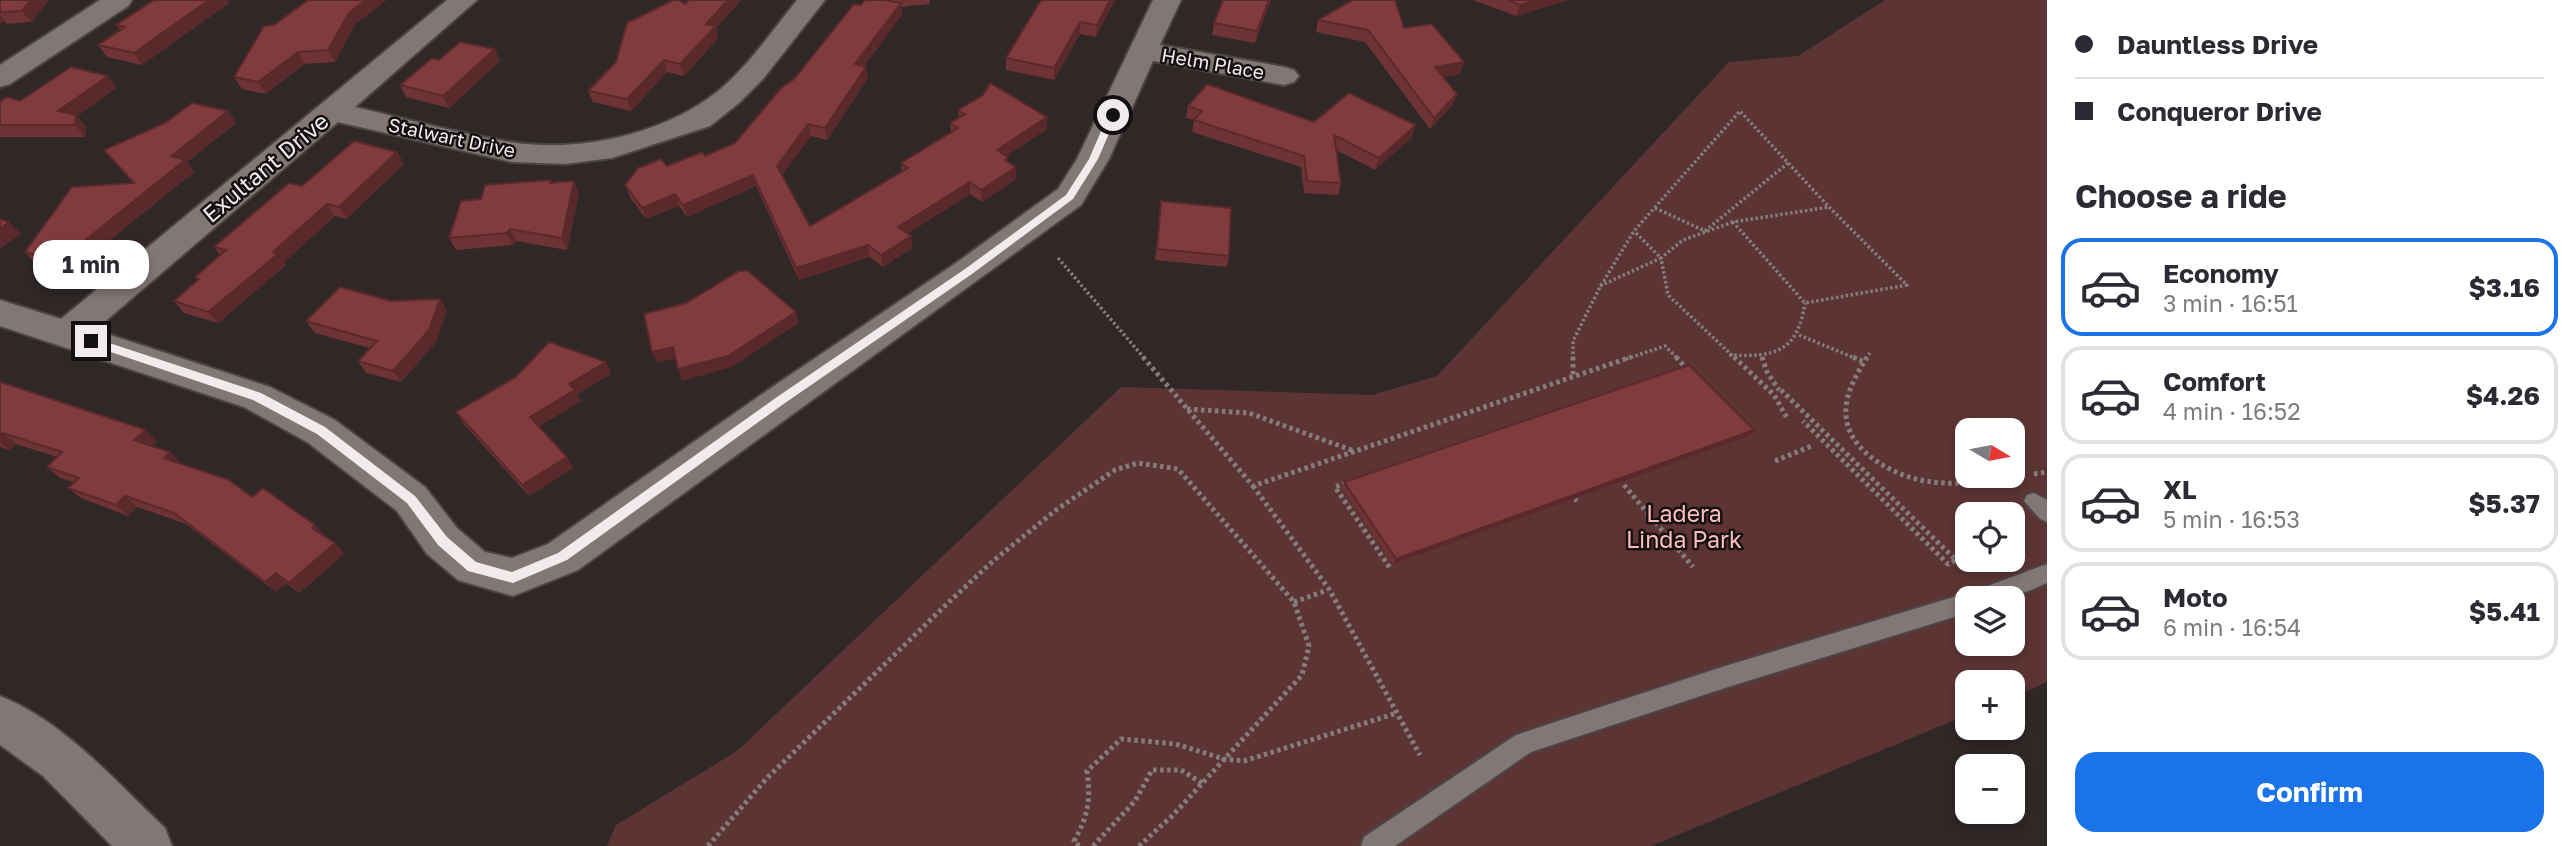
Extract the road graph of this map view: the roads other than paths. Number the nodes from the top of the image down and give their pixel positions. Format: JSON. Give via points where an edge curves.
{"nodes":[{"id":1,"x":118,"y":0,"type":"edge"},
{"id":2,"x":463,"y":0,"type":"edge"},
{"id":3,"x":811,"y":0,"type":"edge"},
{"id":4,"x":1167,"y":0,"type":"edge"},
{"id":5,"x":1142,"y":50,"type":"junction"},
{"id":6,"x":1284,"y":76,"type":"dead end"},
{"id":7,"x":0,"y":78,"type":"edge"},
{"id":8,"x":331,"y":111,"type":"junction"},
{"id":9,"x":0,"y":313,"type":"edge"},
{"id":10,"x":67,"y":334,"type":"junction"},
{"id":11,"x":2047,"y":573,"type":"edge"},
{"id":12,"x":2019,"y":586,"type":"edge"},
{"id":13,"x":1955,"y":607,"type":"edge"},
{"id":14,"x":0,"y":718,"type":"edge"},
{"id":15,"x":147,"y":846,"type":"edge"},
{"id":16,"x":1373,"y":846,"type":"edge"}],
"edges":[{"from":1,"to":7,"type":"street"},
{"from":2,"to":8,"type":"street","name":"Exultant Drive"},
{"from":3,"to":8,"type":"street","name":"Stalwart Drive","via":[[729,97],[699,118],[612,148],[565,154],[512,152]]},
{"from":4,"to":5,"type":"street"},
{"from":5,"to":6,"type":"street","name":"Helm Place"},
{"from":5,"to":10,"type":"street","via":[[1093,159],[1070,197],[562,557],[513,577],[473,567],[442,541],[411,499],[321,431],[257,397]]},
{"from":8,"to":10,"type":"street","name":"Exultant Drive"},
{"from":9,"to":10,"type":"street"},
{"from":11,"to":12,"type":"lane"},
{"from":13,"to":16,"type":"lane","via":[[1524,743]]},
{"from":14,"to":15,"type":"street","via":[[60,760]]}]}
